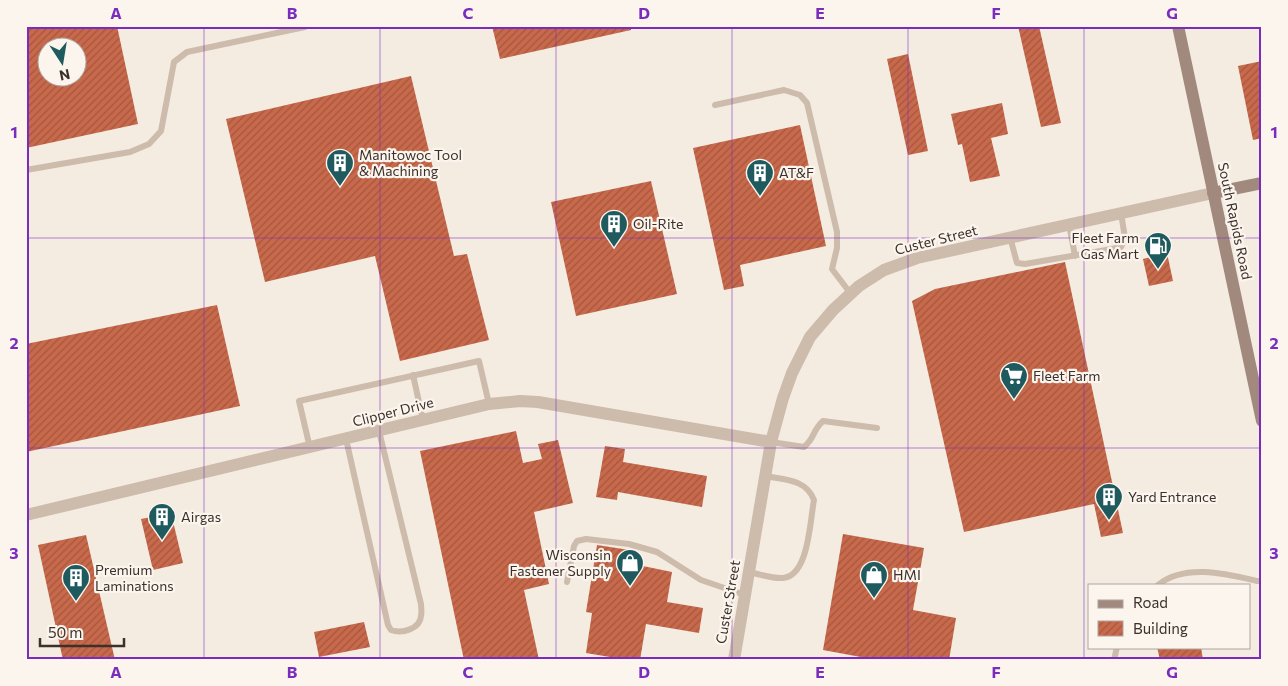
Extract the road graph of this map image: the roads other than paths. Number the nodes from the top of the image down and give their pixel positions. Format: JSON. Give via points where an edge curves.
{"nodes":[{"id":1,"x":1178,"y":26,"type":"edge"},
{"id":2,"x":305,"y":27,"type":"edge"},
{"id":3,"x":715,"y":105,"type":"dead end"},
{"id":4,"x":26,"y":170,"type":"edge"},
{"id":5,"x":1262,"y":183,"type":"edge"},
{"id":6,"x":1214,"y":193,"type":"junction"},
{"id":7,"x":1121,"y":213,"type":"junction"},
{"id":8,"x":1068,"y":224,"type":"junction"},
{"id":9,"x":1010,"y":238,"type":"junction"},
{"id":10,"x":1075,"y":256,"type":"junction"},
{"id":11,"x":851,"y":294,"type":"junction"},
{"id":12,"x":413,"y":376,"type":"junction"},
{"id":13,"x":489,"y":404,"type":"junction"},
{"id":14,"x":423,"y":420,"type":"junction"},
{"id":15,"x":1262,"y":421,"type":"edge"},
{"id":16,"x":877,"y":428,"type":"dead end"},
{"id":17,"x":379,"y":431,"type":"junction"},
{"id":18,"x":346,"y":439,"type":"junction"},
{"id":19,"x":771,"y":442,"type":"junction"},
{"id":20,"x":310,"y":448,"type":"junction"},
{"id":21,"x":765,"y":476,"type":"junction"},
{"id":22,"x":26,"y":515,"type":"edge"},
{"id":23,"x":749,"y":572,"type":"junction"},
{"id":24,"x":1262,"y":581,"type":"edge"},
{"id":25,"x":567,"y":582,"type":"dead end"},
{"id":26,"x":1160,"y":584,"type":"edge"},
{"id":27,"x":745,"y":595,"type":"junction"},
{"id":28,"x":1118,"y":648,"type":"edge"},
{"id":29,"x":734,"y":660,"type":"edge"},
{"id":30,"x":1114,"y":660,"type":"edge"}],
"edges":[{"from":1,"to":6,"type":"main road","name":"South Rapids Road"},
{"from":2,"to":4,"type":"lane","via":[[187,52],[174,62],[161,131],[149,144],[130,152]]},
{"from":3,"to":11,"type":"lane","via":[[784,90],[800,95],[807,103],[837,232],[838,248],[832,269]]},
{"from":5,"to":6,"type":"main road"},
{"from":6,"to":7,"type":"street","name":"Custer Street"},
{"from":6,"to":15,"type":"main road","name":"South Rapids Road"},
{"from":7,"to":8,"type":"street","name":"Custer Street"},
{"from":7,"to":10,"type":"lane","via":[[1125,238],[1121,247]]},
{"from":8,"to":9,"type":"street","name":"Custer Street"},
{"from":8,"to":10,"type":"lane"},
{"from":9,"to":10,"type":"lane","via":[[1017,263]]},
{"from":9,"to":11,"type":"street","name":"Custer Street","via":[[917,258],[884,270]]},
{"from":11,"to":19,"type":"street","name":"Custer Street","via":[[810,337],[792,373]]},
{"from":12,"to":13,"type":"lane","via":[[480,360]]},
{"from":12,"to":14,"type":"lane"},
{"from":12,"to":20,"type":"lane","via":[[299,401]]},
{"from":13,"to":14,"type":"street","name":"Clipper Drive"},
{"from":13,"to":19,"type":"street","name":"Clipper Drive","via":[[538,402]]},
{"from":14,"to":17,"type":"street","name":"Clipper Drive"},
{"from":16,"to":19,"type":"lane","via":[[823,421],[804,447]]},
{"from":17,"to":18,"type":"street","name":"Clipper Drive"},
{"from":17,"to":18,"type":"lane","via":[[422,617],[418,624],[404,631],[392,630],[388,625]]},
{"from":18,"to":20,"type":"street","name":"Clipper Drive"},
{"from":19,"to":21,"type":"street","name":"Custer Street"},
{"from":20,"to":22,"type":"street","name":"Clipper Drive"},
{"from":21,"to":23,"type":"street","name":"Custer Street"},
{"from":21,"to":23,"type":"lane","via":[[803,484],[814,500],[804,560],[798,570],[784,578]]},
{"from":23,"to":27,"type":"street","name":"Custer Street"},
{"from":24,"to":26,"type":"lane","via":[[1225,573],[1185,572]]},
{"from":25,"to":27,"type":"lane","via":[[574,546],[577,541],[586,539],[629,544],[657,552],[701,580]]},
{"from":27,"to":29,"type":"street","name":"Custer Street"},
{"from":28,"to":30,"type":"lane"}]}
